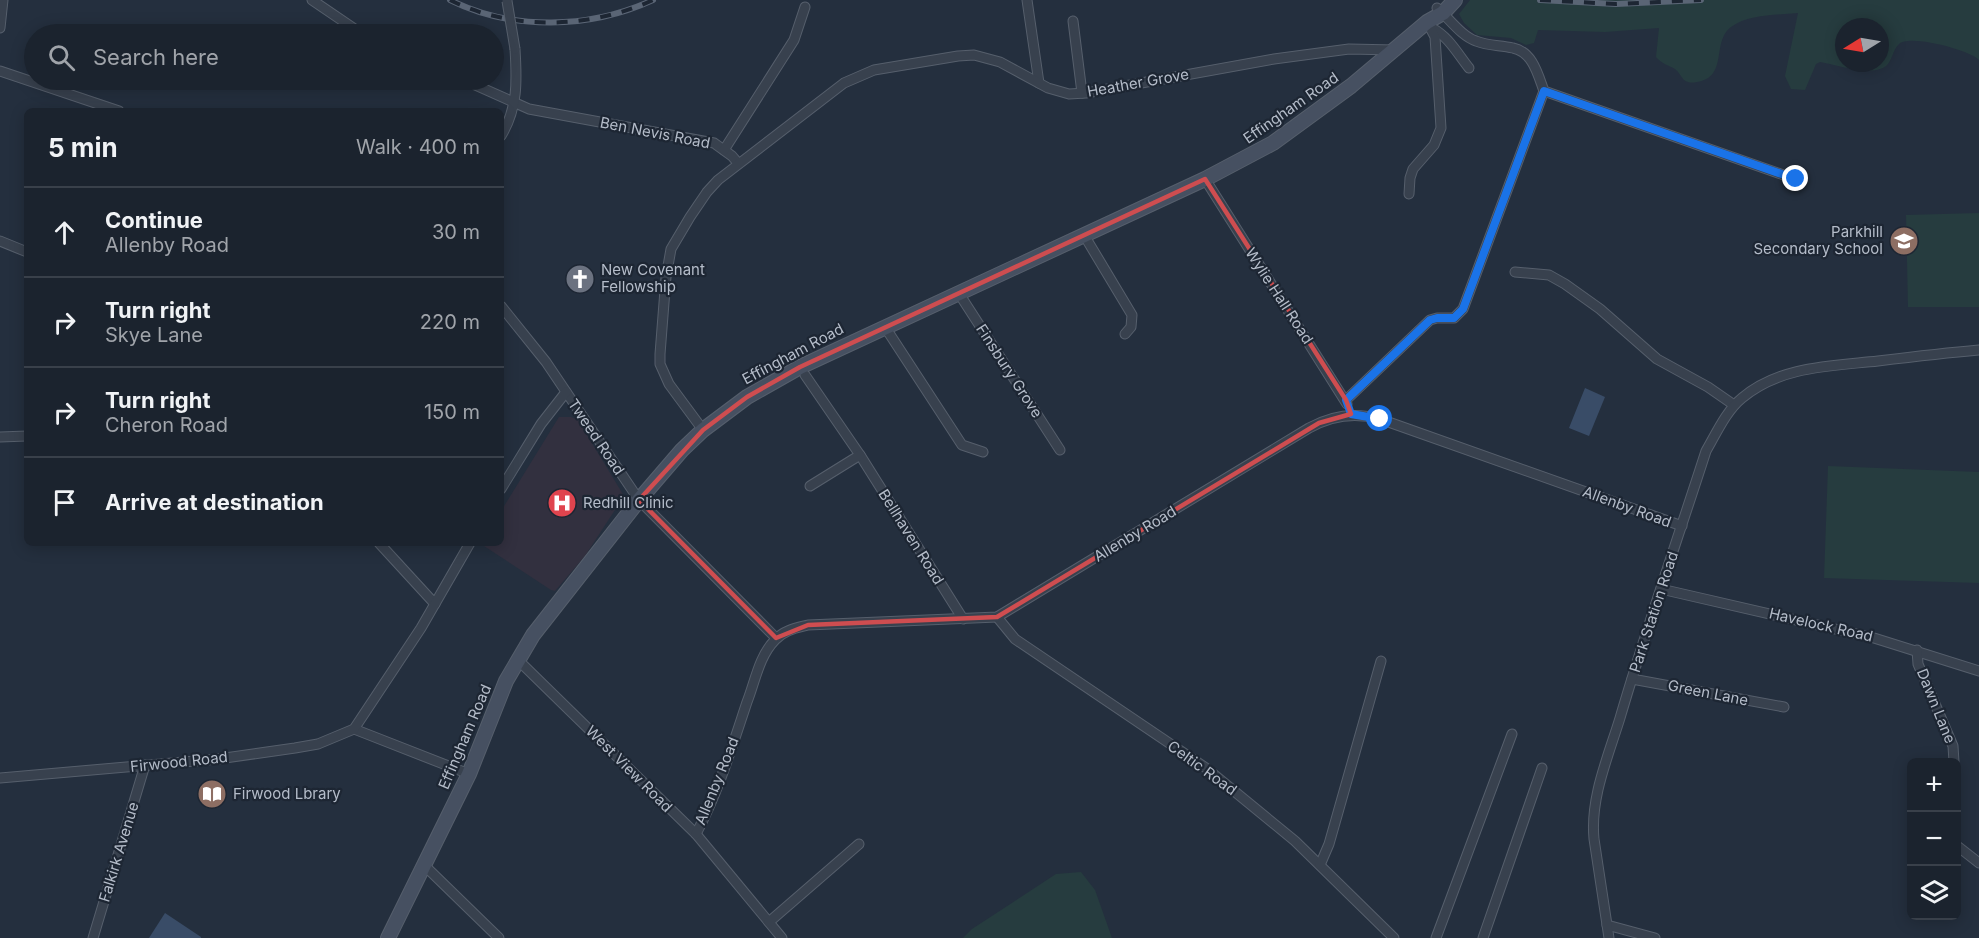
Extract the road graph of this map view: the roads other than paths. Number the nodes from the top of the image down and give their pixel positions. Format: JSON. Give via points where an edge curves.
{"nodes":[{"id":1,"x":3,"y":0,"type":"edge"},
{"id":2,"x":312,"y":0,"type":"edge"},
{"id":3,"x":507,"y":0,"type":"edge"},
{"id":4,"x":1027,"y":0,"type":"edge"},
{"id":5,"x":1455,"y":0,"type":"edge"},
{"id":6,"x":805,"y":7,"type":"dead end"},
{"id":7,"x":1441,"y":7,"type":"edge"},
{"id":8,"x":1073,"y":21,"type":"dead end"},
{"id":9,"x":347,"y":24,"type":"edge"},
{"id":10,"x":1429,"y":25,"type":"junction"},
{"id":11,"x":0,"y":28,"type":"edge"},
{"id":12,"x":1395,"y":50,"type":"junction"},
{"id":13,"x":1469,"y":68,"type":"dead end"},
{"id":14,"x":0,"y":71,"type":"edge"},
{"id":15,"x":24,"y":79,"type":"edge"},
{"id":16,"x":1039,"y":83,"type":"junction"},
{"id":17,"x":57,"y":90,"type":"edge"},
{"id":18,"x":486,"y":90,"type":"edge"},
{"id":19,"x":1544,"y":91,"type":"junction"},
{"id":20,"x":1082,"y":93,"type":"junction"},
{"id":21,"x":515,"y":103,"type":"junction"},
{"id":22,"x":110,"y":108,"type":"edge"},
{"id":23,"x":504,"y":130,"type":"edge"},
{"id":24,"x":723,"y":150,"type":"junction"},
{"id":25,"x":738,"y":163,"type":"junction"},
{"id":26,"x":1204,"y":179,"type":"junction"},
{"id":27,"x":1796,"y":179,"type":"dead end"},
{"id":28,"x":1408,"y":194,"type":"dead end"},
{"id":29,"x":1084,"y":235,"type":"junction"},
{"id":30,"x":0,"y":241,"type":"edge"},
{"id":31,"x":24,"y":251,"type":"edge"},
{"id":32,"x":1515,"y":272,"type":"dead end"},
{"id":33,"x":958,"y":292,"type":"junction"},
{"id":34,"x":504,"y":310,"type":"edge"},
{"id":35,"x":885,"y":327,"type":"junction"},
{"id":36,"x":1125,"y":334,"type":"dead end"},
{"id":37,"x":1979,"y":350,"type":"edge"},
{"id":38,"x":805,"y":375,"type":"dead end"},
{"id":39,"x":566,"y":392,"type":"junction"},
{"id":40,"x":1346,"y":400,"type":"junction"},
{"id":41,"x":1734,"y":405,"type":"junction"},
{"id":42,"x":1351,"y":414,"type":"junction"},
{"id":43,"x":704,"y":429,"type":"junction"},
{"id":44,"x":0,"y":436,"type":"edge"},
{"id":45,"x":24,"y":436,"type":"edge"},
{"id":46,"x":1060,"y":450,"type":"dead end"},
{"id":47,"x":983,"y":452,"type":"dead end"},
{"id":48,"x":860,"y":455,"type":"junction"},
{"id":49,"x":504,"y":484,"type":"edge"},
{"id":50,"x":810,"y":486,"type":"dead end"},
{"id":51,"x":639,"y":500,"type":"junction"},
{"id":52,"x":1682,"y":526,"type":"junction"},
{"id":53,"x":382,"y":546,"type":"edge"},
{"id":54,"x":468,"y":546,"type":"edge"},
{"id":55,"x":1661,"y":589,"type":"junction"},
{"id":56,"x":435,"y":604,"type":"junction"},
{"id":57,"x":997,"y":617,"type":"junction"},
{"id":58,"x":963,"y":619,"type":"junction"},
{"id":59,"x":776,"y":638,"type":"junction"},
{"id":60,"x":1917,"y":650,"type":"junction"},
{"id":61,"x":517,"y":659,"type":"junction"},
{"id":62,"x":1381,"y":661,"type":"dead end"},
{"id":63,"x":1979,"y":670,"type":"edge"},
{"id":64,"x":1632,"y":679,"type":"junction"},
{"id":65,"x":1784,"y":707,"type":"dead end"},
{"id":66,"x":354,"y":729,"type":"junction"},
{"id":67,"x":1512,"y":734,"type":"dead end"},
{"id":68,"x":1954,"y":758,"type":"edge"},
{"id":69,"x":145,"y":765,"type":"junction"},
{"id":70,"x":1542,"y":768,"type":"dead end"},
{"id":71,"x":469,"y":774,"type":"junction"},
{"id":72,"x":0,"y":778,"type":"edge"},
{"id":73,"x":696,"y":834,"type":"junction"},
{"id":74,"x":859,"y":844,"type":"dead end"},
{"id":75,"x":1961,"y":849,"type":"edge"},
{"id":76,"x":1979,"y":863,"type":"edge"},
{"id":77,"x":1320,"y":865,"type":"junction"},
{"id":78,"x":425,"y":866,"type":"junction"},
{"id":79,"x":769,"y":922,"type":"junction"},
{"id":80,"x":1607,"y":925,"type":"junction"},
{"id":81,"x":93,"y":938,"type":"edge"},
{"id":82,"x":388,"y":938,"type":"edge"},
{"id":83,"x":499,"y":938,"type":"edge"},
{"id":84,"x":782,"y":938,"type":"edge"},
{"id":85,"x":1394,"y":938,"type":"edge"},
{"id":86,"x":1436,"y":938,"type":"edge"},
{"id":87,"x":1483,"y":938,"type":"edge"},
{"id":88,"x":1609,"y":938,"type":"edge"},
{"id":89,"x":1655,"y":938,"type":"edge"}],
"edges":[{"from":1,"to":11,"type":"street"},
{"from":2,"to":9,"type":"street"},
{"from":3,"to":21,"type":"street","bridge":true,"via":[[515,49]]},
{"from":4,"to":16,"type":"street"},
{"from":5,"to":7,"type":"street","name":"Effingham Road"},
{"from":6,"to":24,"type":"street","via":[[794,40]]},
{"from":7,"to":10,"type":"street","name":"Effingham Road"},
{"from":7,"to":19,"type":"street","via":[[1474,41],[1525,53]]},
{"from":8,"to":20,"type":"street"},
{"from":10,"to":12,"type":"street","name":"Effingham Road"},
{"from":10,"to":13,"type":"street","via":[[1450,42]]},
{"from":10,"to":28,"type":"street","via":[[1436,55],[1441,128],[1434,145],[1413,169]]},
{"from":12,"to":20,"type":"street","name":"Heather Grove","via":[[1349,49],[1280,58]]},
{"from":12,"to":26,"type":"street","name":"Effingham Road","via":[[1273,144]]},
{"from":14,"to":15,"type":"street"},
{"from":16,"to":20,"type":"street","name":"Heather Grove","via":[[1069,94]]},
{"from":16,"to":25,"type":"street","name":"Heather Grove","via":[[1000,62],[974,56],[874,70],[844,83]]},
{"from":17,"to":22,"type":"street"},
{"from":18,"to":21,"type":"street","name":"Ben Nevis Road"},
{"from":19,"to":27,"type":"street"},
{"from":19,"to":40,"type":"street","via":[[1463,309],[1454,318],[1430,320]]},
{"from":21,"to":23,"type":"street"},
{"from":21,"to":24,"type":"street","name":"Ben Nevis Road","via":[[565,117],[714,143]]},
{"from":24,"to":25,"type":"street","name":"Ben Nevis Road"},
{"from":25,"to":43,"type":"street","via":[[707,192],[675,239],[666,278],[660,364],[669,384]]},
{"from":26,"to":29,"type":"street","name":"Effingham Road"},
{"from":26,"to":40,"type":"street","name":"Wylie Hall Road"},
{"from":29,"to":33,"type":"street","name":"Effingham Road"},
{"from":29,"to":36,"type":"street","via":[[1132,315],[1132,324]]},
{"from":30,"to":31,"type":"street"},
{"from":32,"to":41,"type":"street","via":[[1549,275],[1565,284],[1657,359]]},
{"from":33,"to":35,"type":"street","name":"Effingham Road"},
{"from":33,"to":46,"type":"street","name":"Finsbury Grove"},
{"from":34,"to":39,"type":"street","name":"Tweed Road"},
{"from":35,"to":43,"type":"street","name":"Effingham Road","via":[[773,381]]},
{"from":35,"to":47,"type":"street","via":[[962,445]]},
{"from":37,"to":41,"type":"street","name":"Park Station Road","via":[[1813,368],[1759,385]]},
{"from":38,"to":48,"type":"street","name":"Bellhaven Road"},
{"from":39,"to":49,"type":"street"},
{"from":39,"to":51,"type":"street","name":"Tweed Road"},
{"from":40,"to":42,"type":"street","name":"Wylie Hall Road"},
{"from":41,"to":52,"type":"street","name":"Park Station Road","via":[[1706,452]]},
{"from":42,"to":52,"type":"street","name":"Allenby Road","via":[[1380,419]]},
{"from":42,"to":57,"type":"street","name":"Allenby Road","via":[[1318,423]]},
{"from":43,"to":51,"type":"street","name":"Effingham Road"},
{"from":44,"to":45,"type":"street"},
{"from":48,"to":50,"type":"street"},
{"from":48,"to":58,"type":"street","name":"Bellhaven Road"},
{"from":51,"to":59,"type":"street","name":"Tweed Road"},
{"from":51,"to":61,"type":"street","name":"Effingham Road"},
{"from":52,"to":55,"type":"street","name":"Park Station Road"},
{"from":53,"to":56,"type":"street"},
{"from":54,"to":56,"type":"street"},
{"from":55,"to":60,"type":"street","name":"Havelock Road"},
{"from":55,"to":64,"type":"street","name":"Park Station Road"},
{"from":56,"to":66,"type":"street"},
{"from":57,"to":58,"type":"street","name":"Allenby Road"},
{"from":57,"to":77,"type":"street","name":"Celtic Road","via":[[1015,639],[1206,768]]},
{"from":58,"to":59,"type":"street","name":"Allenby Road","via":[[808,625]]},
{"from":59,"to":73,"type":"street","name":"Allenby Road","via":[[763,658]]},
{"from":60,"to":63,"type":"street","name":"Havelock Road"},
{"from":60,"to":68,"type":"street","name":"Dawn Lane","via":[[1918,664],[1953,746]]},
{"from":61,"to":71,"type":"street","name":"Effingham Road"},
{"from":61,"to":73,"type":"street","name":"West View Road"},
{"from":62,"to":77,"type":"street"},
{"from":64,"to":65,"type":"street","name":"Green Lane"},
{"from":64,"to":80,"type":"street","name":"Park Station Road","via":[[1593,812]]},
{"from":66,"to":69,"type":"street","name":"Firwood Road","via":[[318,744],[295,748]]},
{"from":66,"to":71,"type":"street"},
{"from":67,"to":86,"type":"street"},
{"from":69,"to":72,"type":"street","name":"Firwood Road"},
{"from":69,"to":81,"type":"street","name":"Falkirk Avenue"},
{"from":70,"to":87,"type":"street"},
{"from":71,"to":78,"type":"street","name":"Effingham Road"},
{"from":73,"to":79,"type":"street","name":"West View Road"},
{"from":74,"to":79,"type":"street"},
{"from":75,"to":76,"type":"street"},
{"from":77,"to":85,"type":"street","name":"Celtic Road"},
{"from":78,"to":82,"type":"street","name":"Effingham Road"},
{"from":78,"to":83,"type":"street"},
{"from":79,"to":84,"type":"street","name":"West View Road"},
{"from":80,"to":88,"type":"street","name":"Park Station Road"},
{"from":80,"to":89,"type":"street"}]}
